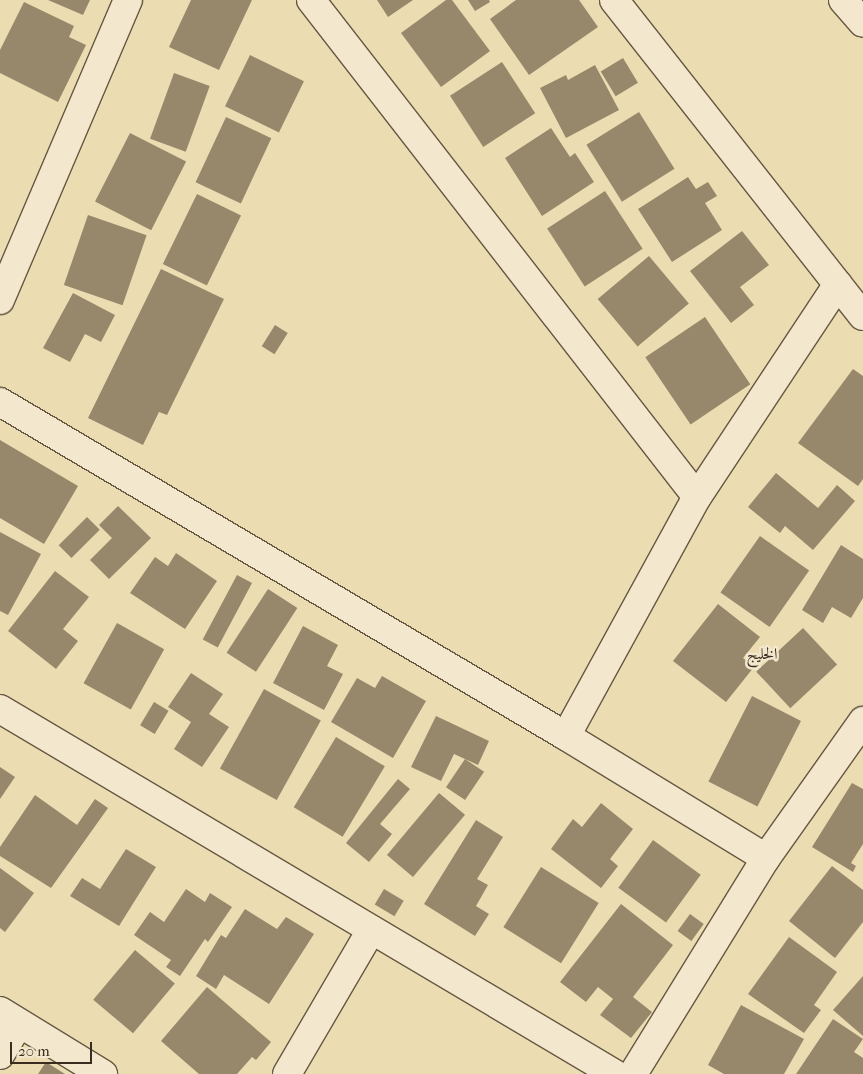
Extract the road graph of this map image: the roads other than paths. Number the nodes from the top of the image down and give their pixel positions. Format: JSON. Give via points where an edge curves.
{"nodes":[{"id":1,"x":128,"y":0,"type":"edge"},
{"id":2,"x":311,"y":0,"type":"edge"},
{"id":3,"x":614,"y":0,"type":"edge"},
{"id":4,"x":843,"y":0,"type":"edge"},
{"id":5,"x":863,"y":23,"type":"edge"},
{"id":6,"x":838,"y":284,"type":"junction"},
{"id":7,"x":0,"y":300,"type":"edge"},
{"id":8,"x":863,"y":316,"type":"edge"},
{"id":9,"x":0,"y":402,"type":"edge"},
{"id":10,"x":697,"y":497,"type":"junction"},
{"id":11,"x":0,"y":709,"type":"edge"},
{"id":12,"x":863,"y":721,"type":"edge"},
{"id":13,"x":566,"y":736,"type":"junction"},
{"id":14,"x":766,"y":858,"type":"junction"},
{"id":15,"x":371,"y":930,"type":"junction"},
{"id":16,"x":10,"y":1017,"type":"edge"},
{"id":17,"x":0,"y":1055,"type":"edge"},
{"id":18,"x":103,"y":1074,"type":"edge"},
{"id":19,"x":287,"y":1074,"type":"edge"},
{"id":20,"x":616,"y":1074,"type":"edge"},
{"id":21,"x":633,"y":1074,"type":"edge"}],
"edges":[{"from":1,"to":7,"type":"street"},
{"from":2,"to":10,"type":"street"},
{"from":3,"to":6,"type":"street"},
{"from":4,"to":5,"type":"street"},
{"from":6,"to":8,"type":"street"},
{"from":6,"to":10,"type":"street"},
{"from":9,"to":13,"type":"street"},
{"from":10,"to":13,"type":"street"},
{"from":11,"to":15,"type":"street"},
{"from":12,"to":14,"type":"street"},
{"from":13,"to":14,"type":"street"},
{"from":14,"to":21,"type":"street"},
{"from":15,"to":19,"type":"street"},
{"from":15,"to":20,"type":"street"},
{"from":16,"to":17,"type":"street"},
{"from":16,"to":18,"type":"street"}]}
